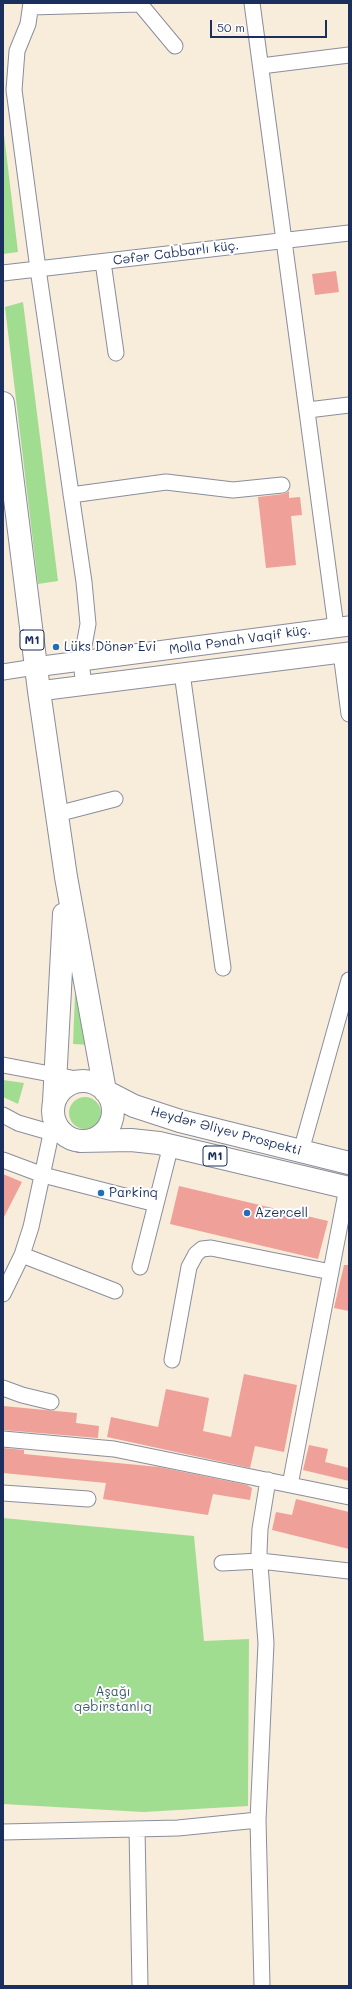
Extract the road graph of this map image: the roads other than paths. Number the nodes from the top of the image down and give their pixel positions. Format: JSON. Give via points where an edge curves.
{"nodes":[{"id":1,"x":252,"y":3,"type":"edge"},
{"id":2,"x":31,"y":5,"type":"edge"},
{"id":3,"x":175,"y":46,"type":"dead end"},
{"id":4,"x":349,"y":55,"type":"edge"},
{"id":5,"x":261,"y":66,"type":"junction"},
{"id":6,"x":349,"y":233,"type":"edge"},
{"id":7,"x":285,"y":241,"type":"junction"},
{"id":8,"x":104,"y":262,"type":"junction"},
{"id":9,"x":38,"y":270,"type":"junction"},
{"id":10,"x":3,"y":273,"type":"edge"},
{"id":11,"x":116,"y":353,"type":"dead end"},
{"id":12,"x":3,"y":402,"type":"edge"},
{"id":13,"x":349,"y":405,"type":"edge"},
{"id":14,"x":308,"y":410,"type":"junction"},
{"id":15,"x":4,"y":425,"type":"edge"},
{"id":16,"x":282,"y":485,"type":"dead end"},
{"id":17,"x":71,"y":495,"type":"junction"},
{"id":18,"x":343,"y":626,"type":"edge"},
{"id":19,"x":345,"y":652,"type":"edge"},
{"id":20,"x":81,"y":662,"type":"junction"},
{"id":21,"x":35,"y":667,"type":"junction"},
{"id":22,"x":3,"y":672,"type":"edge"},
{"id":23,"x":182,"y":673,"type":"junction"},
{"id":24,"x":84,"y":686,"type":"junction"},
{"id":25,"x":39,"y":691,"type":"junction"},
{"id":26,"x":349,"y":714,"type":"edge"},
{"id":27,"x":115,"y":799,"type":"dead end"},
{"id":28,"x":57,"y":814,"type":"junction"},
{"id":29,"x":66,"y":877,"type":"junction"},
{"id":30,"x":223,"y":968,"type":"dead end"},
{"id":31,"x":349,"y":980,"type":"edge"},
{"id":32,"x":3,"y":1065,"type":"edge"},
{"id":33,"x":56,"y":1075,"type":"junction"},
{"id":34,"x":96,"y":1086,"type":"junction"},
{"id":35,"x":3,"y":1116,"type":"edge"},
{"id":36,"x":62,"y":1126,"type":"junction"},
{"id":37,"x":171,"y":1145,"type":"junction"},
{"id":38,"x":300,"y":1151,"type":"junction"},
{"id":39,"x":3,"y":1160,"type":"edge"},
{"id":40,"x":349,"y":1164,"type":"edge"},
{"id":41,"x":43,"y":1175,"type":"junction"},
{"id":42,"x":348,"y":1188,"type":"edge"},
{"id":43,"x":156,"y":1204,"type":"junction"},
{"id":44,"x":22,"y":1255,"type":"junction"},
{"id":45,"x":140,"y":1267,"type":"dead end"},
{"id":46,"x":332,"y":1272,"type":"junction"},
{"id":47,"x":115,"y":1291,"type":"dead end"},
{"id":48,"x":3,"y":1294,"type":"edge"},
{"id":49,"x":172,"y":1360,"type":"dead end"},
{"id":50,"x":3,"y":1388,"type":"edge"},
{"id":51,"x":51,"y":1402,"type":"dead end"},
{"id":52,"x":3,"y":1439,"type":"edge"},
{"id":53,"x":268,"y":1480,"type":"junction"},
{"id":54,"x":290,"y":1485,"type":"junction"},
{"id":55,"x":3,"y":1493,"type":"edge"},
{"id":56,"x":349,"y":1497,"type":"edge"},
{"id":57,"x":88,"y":1499,"type":"dead end"},
{"id":58,"x":260,"y":1561,"type":"junction"},
{"id":59,"x":222,"y":1563,"type":"dead end"},
{"id":60,"x":349,"y":1571,"type":"edge"},
{"id":61,"x":258,"y":1820,"type":"junction"},
{"id":62,"x":137,"y":1829,"type":"junction"},
{"id":63,"x":3,"y":1832,"type":"edge"},
{"id":64,"x":140,"y":1986,"type":"edge"},
{"id":65,"x":262,"y":1986,"type":"edge"}],
"edges":[{"from":1,"to":5,"type":"street"},
{"from":2,"to":3,"type":"street","via":[[140,4]]},
{"from":2,"to":9,"type":"street","via":[[28,24],[17,51],[14,90]]},
{"from":4,"to":5,"type":"street"},
{"from":5,"to":7,"type":"street"},
{"from":6,"to":7,"type":"street","name":"Cəfər Cabbarlı küç."},
{"from":7,"to":8,"type":"street","name":"Cəfər Cabbarlı küç."},
{"from":7,"to":14,"type":"street"},
{"from":8,"to":9,"type":"street","name":"Cəfər Cabbarlı küç."},
{"from":8,"to":11,"type":"street"},
{"from":9,"to":10,"type":"street","name":"Cəfər Cabbarlı küç."},
{"from":9,"to":17,"type":"street"},
{"from":12,"to":15,"type":"highway","number":"M1"},
{"from":13,"to":14,"type":"street"},
{"from":14,"to":18,"type":"street"},
{"from":15,"to":21,"type":"highway","number":"M1"},
{"from":16,"to":17,"type":"street","via":[[227,490],[166,482]]},
{"from":17,"to":20,"type":"street","via":[[88,624]]},
{"from":18,"to":20,"type":"main road","name":"Molla Pənah Vaqif küç."},
{"from":19,"to":23,"type":"main road","name":"Molla Pənah Vaqif küç."},
{"from":19,"to":26,"type":"street"},
{"from":20,"to":21,"type":"main road","name":"Molla Pənah Vaqif küç."},
{"from":20,"to":24,"type":"street"},
{"from":21,"to":22,"type":"street"},
{"from":21,"to":25,"type":"highway","number":"M1"},
{"from":23,"to":24,"type":"main road","name":"Molla Pənah Vaqif küç."},
{"from":23,"to":30,"type":"street"},
{"from":24,"to":25,"type":"main road","name":"Molla Pənah Vaqif küç."},
{"from":25,"to":28,"type":"highway","number":"M1"},
{"from":27,"to":28,"type":"street"},
{"from":28,"to":29,"type":"highway","number":"M1"},
{"from":29,"to":33,"type":"highway"},
{"from":29,"to":34,"type":"highway"},
{"from":31,"to":38,"type":"street"},
{"from":32,"to":33,"type":"street","name":"Heydər Əliyev Prospekti"},
{"from":33,"to":34,"type":"street","name":"Heydər Əliyev Prospekti"},
{"from":33,"to":36,"type":"highway"},
{"from":34,"to":36,"type":"highway","via":[[76,1082],[59,1093]]},
{"from":34,"to":36,"type":"highway","via":[[111,1100],[114,1110],[108,1130],[95,1139]]},
{"from":34,"to":38,"type":"highway","name":"Heydər Əliyev Prospekti","number":"M1","via":[[134,1106],[180,1121]]},
{"from":35,"to":36,"type":"street","name":"Heydər Əliyev Prospekti","via":[[18,1123]]},
{"from":36,"to":37,"type":"highway","name":"Heydər Əliyev Prospekti","number":"M1"},
{"from":36,"to":41,"type":"street"},
{"from":37,"to":42,"type":"highway","name":"Heydər Əliyev Prospekti","number":"M1"},
{"from":37,"to":43,"type":"street"},
{"from":38,"to":40,"type":"highway","name":"Heydər Əliyev Prospekti","number":"M1"},
{"from":39,"to":41,"type":"street"},
{"from":41,"to":43,"type":"street"},
{"from":41,"to":44,"type":"street"},
{"from":42,"to":46,"type":"street"},
{"from":43,"to":45,"type":"street"},
{"from":44,"to":47,"type":"street"},
{"from":44,"to":48,"type":"street"},
{"from":46,"to":49,"type":"street","via":[[211,1248],[202,1249],[189,1267]]},
{"from":46,"to":54,"type":"street"},
{"from":50,"to":51,"type":"street"},
{"from":52,"to":53,"type":"street","via":[[114,1449]]},
{"from":53,"to":54,"type":"street"},
{"from":53,"to":58,"type":"street","via":[[260,1529]]},
{"from":54,"to":56,"type":"street"},
{"from":55,"to":57,"type":"street"},
{"from":58,"to":59,"type":"street"},
{"from":58,"to":60,"type":"street"},
{"from":58,"to":61,"type":"street","via":[[266,1643]]},
{"from":61,"to":62,"type":"street","via":[[178,1828]]},
{"from":61,"to":65,"type":"street"},
{"from":62,"to":63,"type":"street"},
{"from":62,"to":64,"type":"street"}]}
